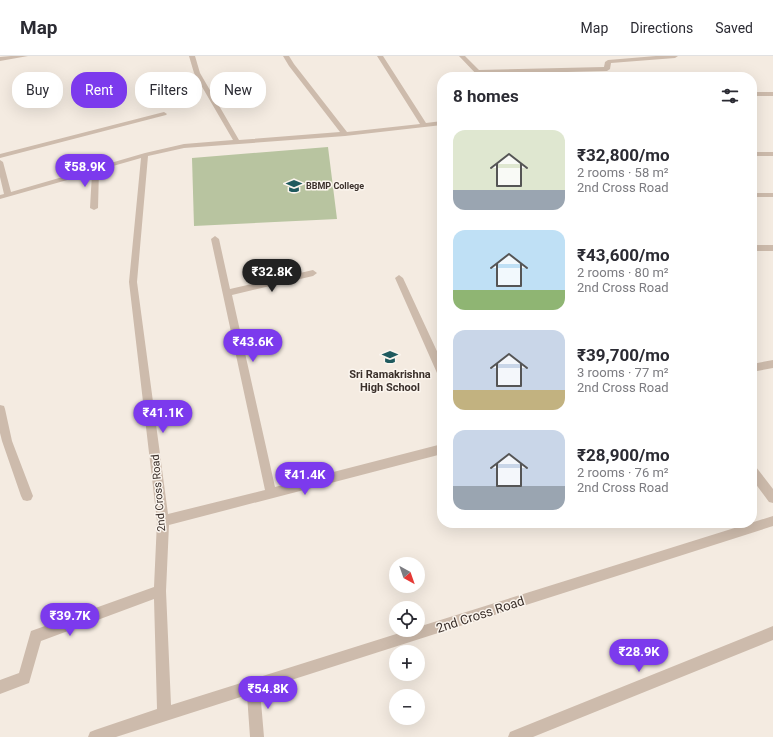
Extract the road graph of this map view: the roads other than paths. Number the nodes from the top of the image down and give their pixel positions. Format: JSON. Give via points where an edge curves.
{"nodes":[{"id":1,"x":25,"y":56,"type":"edge"},
{"id":2,"x":192,"y":56,"type":"edge"},
{"id":3,"x":286,"y":56,"type":"edge"},
{"id":4,"x":380,"y":56,"type":"edge"},
{"id":5,"x":462,"y":56,"type":"edge"},
{"id":6,"x":675,"y":56,"type":"edge"},
{"id":7,"x":0,"y":59,"type":"edge"},
{"id":8,"x":478,"y":72,"type":"edge"},
{"id":9,"x":531,"y":72,"type":"edge"},
{"id":10,"x":757,"y":94,"type":"edge"},
{"id":11,"x":773,"y":94,"type":"edge"},
{"id":12,"x":164,"y":114,"type":"dead end"},
{"id":13,"x":437,"y":124,"type":"edge"},
{"id":14,"x":425,"y":126,"type":"junction"},
{"id":15,"x":345,"y":134,"type":"junction"},
{"id":16,"x":238,"y":143,"type":"junction"},
{"id":17,"x":757,"y":154,"type":"edge"},
{"id":18,"x":773,"y":154,"type":"edge"},
{"id":19,"x":145,"y":155,"type":"junction"},
{"id":20,"x":0,"y":156,"type":"edge"},
{"id":21,"x":0,"y":162,"type":"edge"},
{"id":22,"x":96,"y":169,"type":"junction"},
{"id":23,"x":8,"y":195,"type":"junction"},
{"id":24,"x":757,"y":195,"type":"edge"},
{"id":25,"x":773,"y":195,"type":"edge"},
{"id":26,"x":0,"y":197,"type":"edge"},
{"id":27,"x":94,"y":208,"type":"dead end"},
{"id":28,"x":215,"y":239,"type":"dead end"},
{"id":29,"x":757,"y":248,"type":"edge"},
{"id":30,"x":773,"y":248,"type":"edge"},
{"id":31,"x":313,"y":273,"type":"dead end"},
{"id":32,"x":399,"y":278,"type":"dead end"},
{"id":33,"x":227,"y":294,"type":"junction"},
{"id":34,"x":437,"y":362,"type":"edge"},
{"id":35,"x":773,"y":364,"type":"edge"},
{"id":36,"x":757,"y":367,"type":"edge"},
{"id":37,"x":0,"y":409,"type":"edge"},
{"id":38,"x":437,"y":451,"type":"edge"},
{"id":39,"x":757,"y":477,"type":"edge"},
{"id":40,"x":271,"y":493,"type":"junction"},
{"id":41,"x":27,"y":496,"type":"dead end"},
{"id":42,"x":773,"y":498,"type":"edge"},
{"id":43,"x":163,"y":521,"type":"junction"},
{"id":44,"x":773,"y":521,"type":"edge"},
{"id":45,"x":757,"y":526,"type":"edge"},
{"id":46,"x":751,"y":528,"type":"edge"},
{"id":47,"x":160,"y":591,"type":"junction"},
{"id":48,"x":773,"y":633,"type":"edge"},
{"id":49,"x":253,"y":686,"type":"junction"},
{"id":50,"x":0,"y":687,"type":"edge"},
{"id":51,"x":164,"y":714,"type":"junction"},
{"id":52,"x":95,"y":737,"type":"edge"},
{"id":53,"x":257,"y":737,"type":"edge"},
{"id":54,"x":515,"y":737,"type":"edge"}],
"edges":[{"from":1,"to":7,"type":"street"},
{"from":2,"to":16,"type":"street","via":[[197,73]]},
{"from":3,"to":15,"type":"street"},
{"from":4,"to":14,"type":"street"},
{"from":5,"to":8,"type":"street"},
{"from":6,"to":9,"type":"street","via":[[608,62],[607,69]]},
{"from":10,"to":11,"type":"street"},
{"from":12,"to":20,"type":"street"},
{"from":13,"to":14,"type":"street"},
{"from":14,"to":15,"type":"street"},
{"from":15,"to":16,"type":"street"},
{"from":16,"to":19,"type":"street","via":[[184,146]]},
{"from":17,"to":18,"type":"street"},
{"from":19,"to":22,"type":"street"},
{"from":19,"to":43,"type":"street","name":"2nd Cross Road","via":[[133,282]]},
{"from":21,"to":23,"type":"street"},
{"from":22,"to":23,"type":"street"},
{"from":22,"to":27,"type":"street"},
{"from":23,"to":26,"type":"street"},
{"from":24,"to":25,"type":"street"},
{"from":28,"to":33,"type":"street"},
{"from":29,"to":30,"type":"street"},
{"from":31,"to":33,"type":"street"},
{"from":32,"to":34,"type":"street"},
{"from":33,"to":40,"type":"street"},
{"from":35,"to":36,"type":"street"},
{"from":37,"to":41,"type":"street","via":[[7,441]]},
{"from":38,"to":40,"type":"street"},
{"from":39,"to":42,"type":"street"},
{"from":40,"to":43,"type":"street"},
{"from":43,"to":47,"type":"street","name":"2nd Cross Road"},
{"from":44,"to":45,"type":"street","name":"2nd Cross Road"},
{"from":46,"to":49,"type":"street","name":"2nd Cross Road"},
{"from":47,"to":50,"type":"street","via":[[36,636],[24,678]]},
{"from":47,"to":51,"type":"street","name":"2nd Cross Road"},
{"from":48,"to":54,"type":"street"},
{"from":49,"to":51,"type":"street","name":"2nd Cross Road"},
{"from":49,"to":53,"type":"street"},
{"from":51,"to":52,"type":"street","name":"2nd Cross Road"}]}
